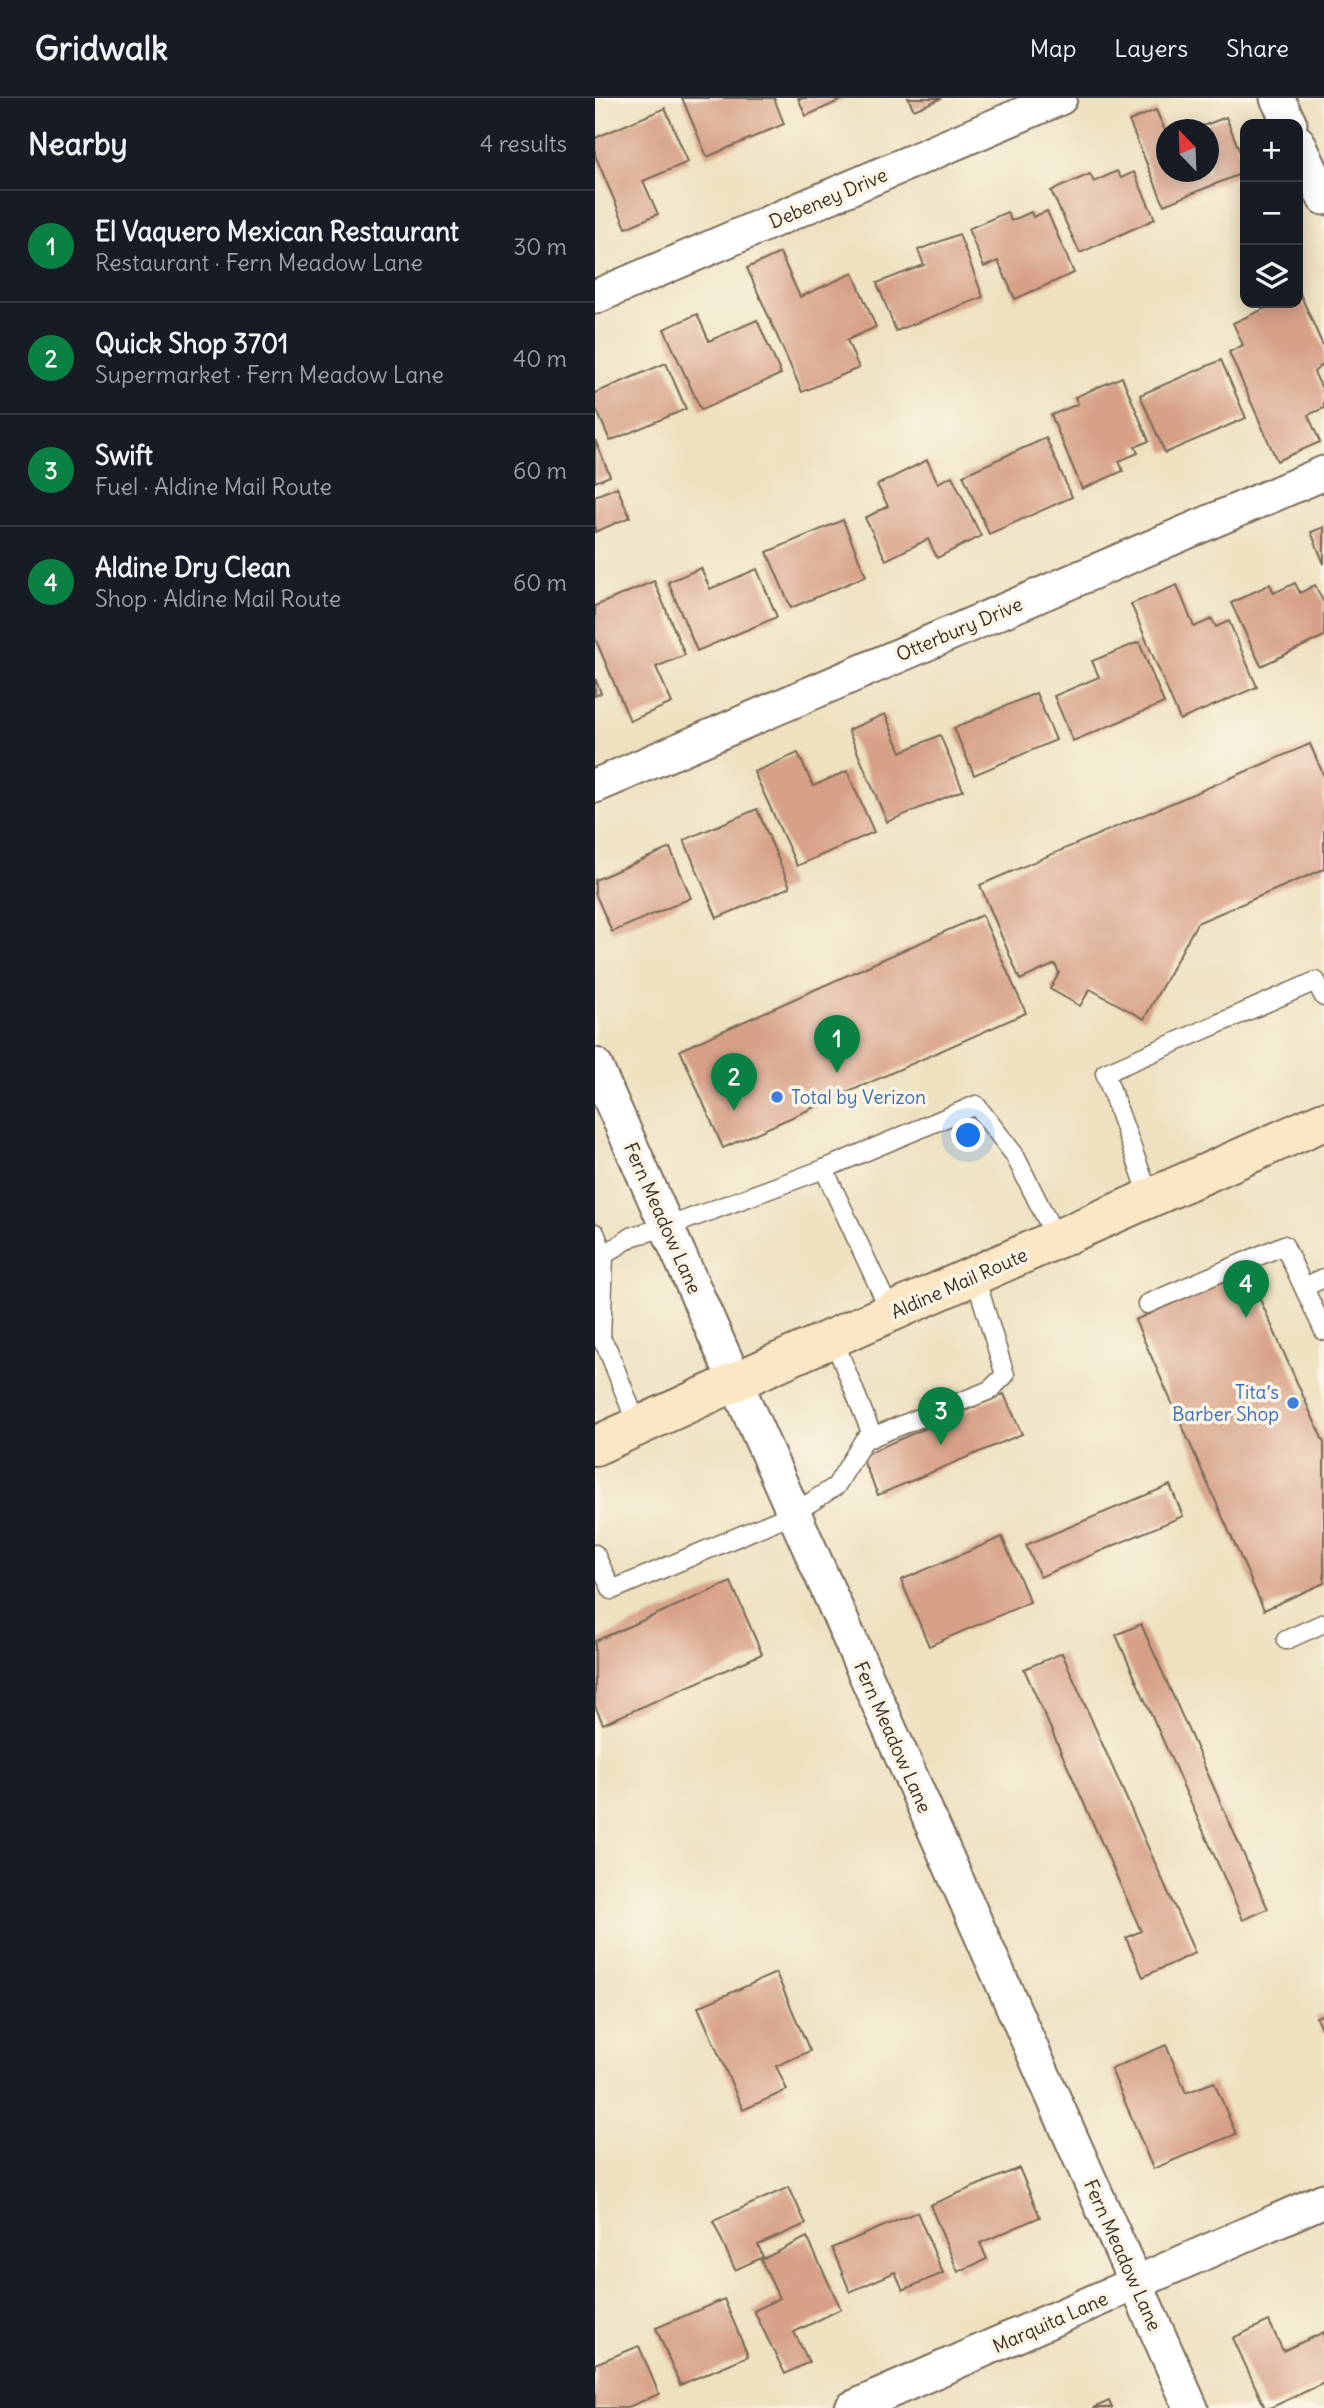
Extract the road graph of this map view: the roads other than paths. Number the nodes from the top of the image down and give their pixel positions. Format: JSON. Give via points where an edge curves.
{"nodes":[{"id":1,"x":1061,"y":98,"type":"edge"},
{"id":2,"x":1277,"y":98,"type":"edge"},
{"id":3,"x":1288,"y":119,"type":"edge"},
{"id":4,"x":1303,"y":153,"type":"edge"},
{"id":5,"x":1324,"y":198,"type":"edge"},
{"id":6,"x":595,"y":297,"type":"edge"},
{"id":7,"x":1324,"y":473,"type":"edge"},
{"id":8,"x":595,"y":786,"type":"edge"},
{"id":9,"x":1324,"y":997,"type":"edge"},
{"id":10,"x":595,"y":1065,"type":"edge"},
{"id":11,"x":1324,"y":1121,"type":"edge"},
{"id":12,"x":824,"y":1169,"type":"junction"},
{"id":13,"x":1150,"y":1198,"type":"junction"},
{"id":14,"x":667,"y":1227,"type":"junction"},
{"id":15,"x":595,"y":1233,"type":"edge"},
{"id":16,"x":1057,"y":1240,"type":"junction"},
{"id":17,"x":604,"y":1255,"type":"junction"},
{"id":18,"x":975,"y":1276,"type":"junction"},
{"id":19,"x":1324,"y":1278,"type":"edge"},
{"id":20,"x":1304,"y":1287,"type":"junction"},
{"id":21,"x":1147,"y":1304,"type":"dead end"},
{"id":22,"x":891,"y":1313,"type":"junction"},
{"id":23,"x":1324,"y":1331,"type":"edge"},
{"id":24,"x":598,"y":1338,"type":"edge"},
{"id":25,"x":833,"y":1338,"type":"junction"},
{"id":26,"x":736,"y":1382,"type":"junction"},
{"id":27,"x":638,"y":1427,"type":"junction"},
{"id":28,"x":873,"y":1437,"type":"junction"},
{"id":29,"x":595,"y":1446,"type":"edge"},
{"id":30,"x":794,"y":1513,"type":"junction"},
{"id":31,"x":595,"y":1554,"type":"edge"},
{"id":32,"x":1324,"y":1623,"type":"edge"},
{"id":33,"x":1286,"y":1640,"type":"dead end"},
{"id":34,"x":1324,"y":2200,"type":"edge"},
{"id":35,"x":1136,"y":2284,"type":"junction"},
{"id":36,"x":852,"y":2408,"type":"edge"},
{"id":37,"x":1191,"y":2408,"type":"edge"}],
"edges":[{"from":1,"to":6,"type":"street","name":"Debeney Drive"},
{"from":2,"to":3,"type":"street"},
{"from":4,"to":5,"type":"street"},
{"from":7,"to":8,"type":"street","name":"Otterbury Drive"},
{"from":9,"to":13,"type":"lane","via":[[1316,981],[1105,1073]]},
{"from":10,"to":14,"type":"street","name":"Fern Meadow Lane"},
{"from":11,"to":13,"type":"main road","name":"Aldine Mail Route"},
{"from":12,"to":14,"type":"lane"},
{"from":12,"to":16,"type":"lane","via":[[976,1105],[1014,1154]]},
{"from":12,"to":22,"type":"lane"},
{"from":13,"to":16,"type":"main road","name":"Aldine Mail Route"},
{"from":14,"to":17,"type":"lane","via":[[633,1237]]},
{"from":14,"to":26,"type":"street","name":"Fern Meadow Lane"},
{"from":15,"to":17,"type":"lane"},
{"from":16,"to":18,"type":"main road","name":"Aldine Mail Route"},
{"from":17,"to":24,"type":"lane"},
{"from":18,"to":22,"type":"main road","name":"Aldine Mail Route"},
{"from":18,"to":28,"type":"lane","via":[[1005,1375],[990,1390]]},
{"from":19,"to":20,"type":"lane"},
{"from":20,"to":21,"type":"lane","via":[[1285,1245]]},
{"from":20,"to":23,"type":"lane"},
{"from":22,"to":25,"type":"main road","name":"Aldine Mail Route"},
{"from":24,"to":27,"type":"lane","via":[[608,1350]]},
{"from":25,"to":26,"type":"main road","name":"Aldine Mail Route"},
{"from":25,"to":28,"type":"lane"},
{"from":26,"to":27,"type":"main road","name":"Aldine Mail Route"},
{"from":26,"to":30,"type":"street","name":"Fern Meadow Lane"},
{"from":27,"to":29,"type":"main road","name":"Aldine Mail Route"},
{"from":28,"to":30,"type":"lane","via":[[864,1440],[837,1486]]},
{"from":30,"to":31,"type":"lane","via":[[612,1590]]},
{"from":30,"to":35,"type":"street","name":"Fern Meadow Lane"},
{"from":32,"to":33,"type":"lane"},
{"from":34,"to":35,"type":"street","name":"Marquita Lane"},
{"from":35,"to":36,"type":"street","name":"Marquita Lane"},
{"from":35,"to":37,"type":"street","name":"Fern Meadow Lane"}]}
